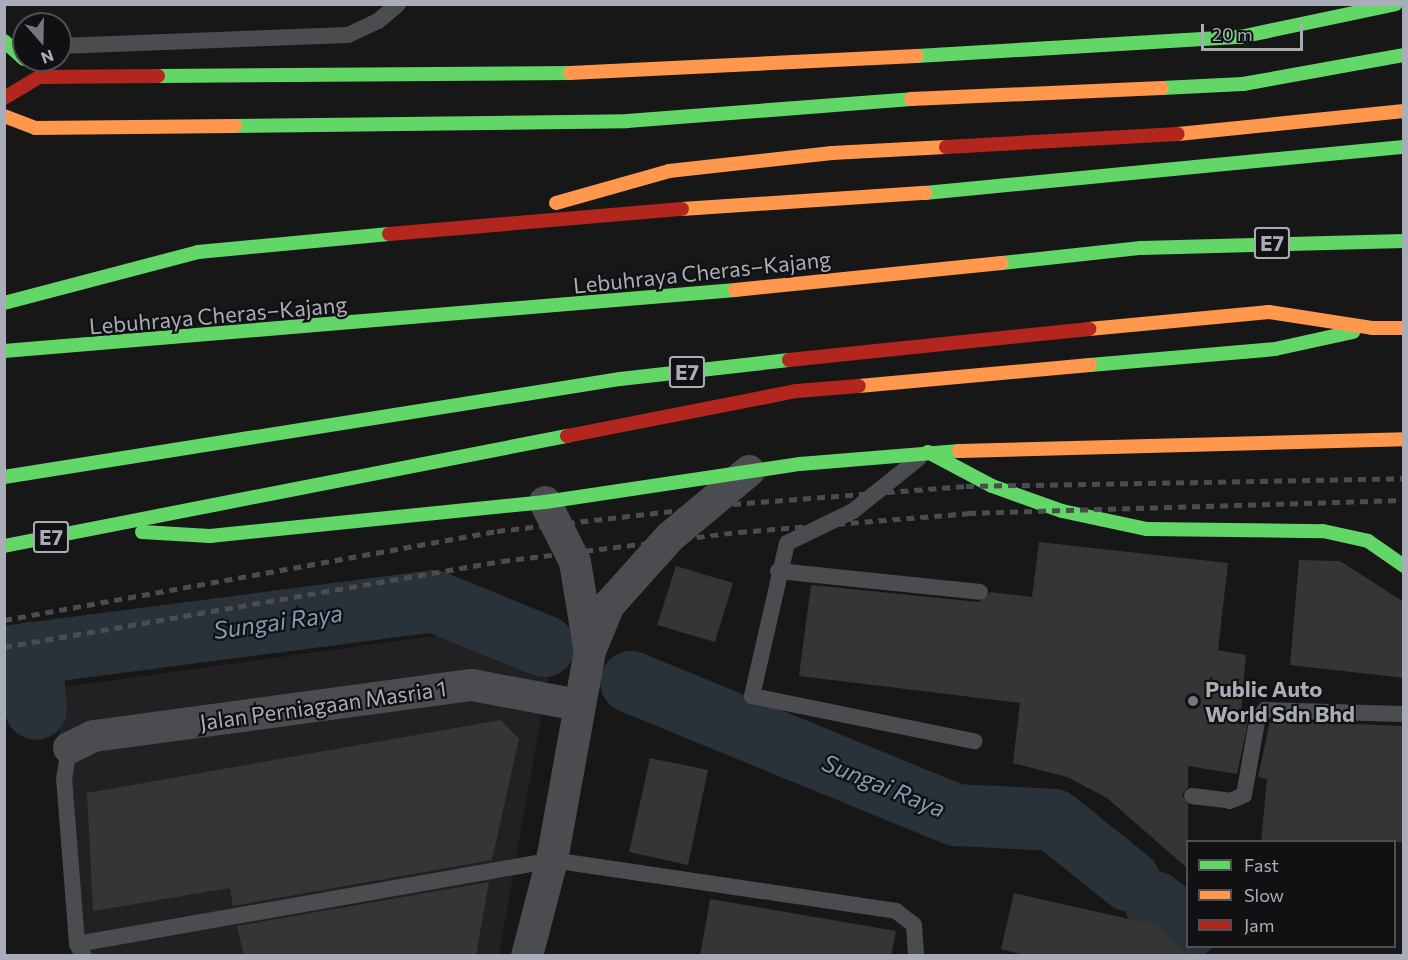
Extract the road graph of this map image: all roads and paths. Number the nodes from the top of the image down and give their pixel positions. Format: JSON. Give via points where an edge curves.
{"nodes":[{"id":1,"x":398,"y":4,"type":"edge"},
{"id":2,"x":1396,"y":4,"type":"edge"},
{"id":3,"x":72,"y":46,"type":"edge"},
{"id":4,"x":1404,"y":55,"type":"edge"},
{"id":5,"x":35,"y":72,"type":"edge"},
{"id":6,"x":39,"y":77,"type":"junction"},
{"id":7,"x":4,"y":98,"type":"edge"},
{"id":8,"x":1404,"y":111,"type":"edge"},
{"id":9,"x":4,"y":116,"type":"edge"},
{"id":10,"x":1404,"y":147,"type":"edge"},
{"id":11,"x":476,"y":225,"type":"junction"},
{"id":12,"x":1404,"y":241,"type":"edge"},
{"id":13,"x":4,"y":303,"type":"edge"},
{"id":14,"x":1372,"y":328,"type":"junction"},
{"id":15,"x":1404,"y":328,"type":"edge"},
{"id":16,"x":4,"y":351,"type":"edge"},
{"id":17,"x":1404,"y":439,"type":"edge"},
{"id":18,"x":927,"y":452,"type":"junction"},
{"id":19,"x":749,"y":471,"type":"junction"},
{"id":20,"x":4,"y":477,"type":"edge"},
{"id":21,"x":545,"y":502,"type":"junction"},
{"id":22,"x":98,"y":529,"type":"junction"},
{"id":23,"x":4,"y":546,"type":"edge"},
{"id":24,"x":1404,"y":566,"type":"edge"},
{"id":25,"x":778,"y":571,"type":"junction"},
{"id":26,"x":980,"y":592,"type":"dead end"},
{"id":27,"x":590,"y":651,"type":"junction"},
{"id":28,"x":578,"y":705,"type":"junction"},
{"id":29,"x":1404,"y":714,"type":"edge"},
{"id":30,"x":974,"y":741,"type":"dead end"},
{"id":31,"x":69,"y":748,"type":"joint"},
{"id":32,"x":1192,"y":796,"type":"dead end"},
{"id":33,"x":552,"y":860,"type":"junction"},
{"id":34,"x":81,"y":950,"type":"edge"},
{"id":35,"x":527,"y":956,"type":"edge"},
{"id":36,"x":916,"y":956,"type":"edge"}],
"edges":[{"from":1,"to":3,"type":"lane","via":[[378,21],[348,35]]},
{"from":2,"to":6,"type":"main road","via":[[1240,37],[647,72]]},
{"from":4,"to":9,"type":"main road","via":[[1243,84],[914,99],[627,121],[35,128]]},
{"from":5,"to":6,"type":"main road"},
{"from":6,"to":7,"type":"main road"},
{"from":8,"to":11,"type":"main road","via":[[1208,132],[832,153],[669,171]]},
{"from":10,"to":11,"type":"main road","via":[[904,195]]},
{"from":11,"to":13,"type":"main road","via":[[198,252]]},
{"from":12,"to":16,"type":"main road","name":"Lebuhraya Cheras–Kajang","number":"E7","via":[[1141,248],[603,304]]},
{"from":14,"to":15,"type":"main road","number":"E7"},
{"from":14,"to":20,"type":"main road","number":"E7","via":[[1269,312],[929,344],[620,379]]},
{"from":14,"to":22,"type":"main road","number":"E7","via":[[1275,349],[797,392]]},
{"from":17,"to":18,"type":"main road"},
{"from":18,"to":19,"type":"main road"},
{"from":18,"to":24,"type":"main road","via":[[992,486],[1062,511],[1147,529],[1323,531],[1368,542]]},
{"from":18,"to":25,"type":"lane","via":[[853,511],[787,543]]},
{"from":19,"to":21,"type":"main road"},
{"from":19,"to":27,"type":"street","via":[[634,573],[609,605]]},
{"from":21,"to":22,"type":"main road","via":[[210,536]]},
{"from":21,"to":27,"type":"street","via":[[575,562]]},
{"from":22,"to":23,"type":"main road","number":"E7"},
{"from":25,"to":26,"type":"lane"},
{"from":25,"to":30,"type":"lane","via":[[752,696]]},
{"from":27,"to":28,"type":"street"},
{"from":28,"to":31,"type":"street","name":"Jalan Perniagaan Masria 1","via":[[472,685],[94,736]]},
{"from":28,"to":33,"type":"street"},
{"from":29,"to":32,"type":"lane","via":[[1265,710],[1257,721],[1244,795],[1230,801]]},
{"from":31,"to":34,"type":"lane","via":[[64,778]]},
{"from":33,"to":34,"type":"lane"},
{"from":33,"to":35,"type":"street"},
{"from":33,"to":36,"type":"lane","via":[[896,911],[914,925]]}]}
